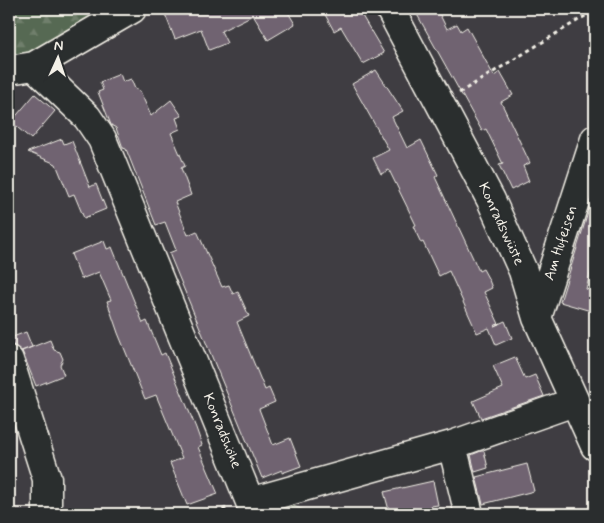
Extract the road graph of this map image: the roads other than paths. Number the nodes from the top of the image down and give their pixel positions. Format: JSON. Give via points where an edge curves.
{"nodes":[{"id":1,"x":132,"y":9,"type":"edge"},
{"id":2,"x":390,"y":9,"type":"edge"},
{"id":3,"x":21,"y":68,"type":"edge"},
{"id":4,"x":595,"y":139,"type":"edge"},
{"id":5,"x":537,"y":318,"type":"junction"},
{"id":6,"x":9,"y":360,"type":"edge"},
{"id":7,"x":574,"y":402,"type":"junction"},
{"id":8,"x":452,"y":445,"type":"junction"},
{"id":9,"x":595,"y":446,"type":"edge"},
{"id":10,"x":47,"y":514,"type":"edge"},
{"id":11,"x":468,"y":514,"type":"edge"}],
"edges":[{"from":1,"to":3,"type":"street","name":"Konradshöhe"},
{"from":2,"to":5,"type":"street","name":"Konradswüste","via":[[491,200],[523,271]]},
{"from":3,"to":8,"type":"street","name":"Konradshöhe","via":[[86,117],[102,139],[250,502]]},
{"from":4,"to":5,"type":"street","name":"Am Hufeisen"},
{"from":5,"to":7,"type":"street","name":"Konradswüste"},
{"from":6,"to":10,"type":"street","via":[[47,479]]},
{"from":7,"to":8,"type":"street","name":"Konradshöhe"},
{"from":7,"to":9,"type":"street","name":"Konradswüste"},
{"from":8,"to":11,"type":"street"}]}
